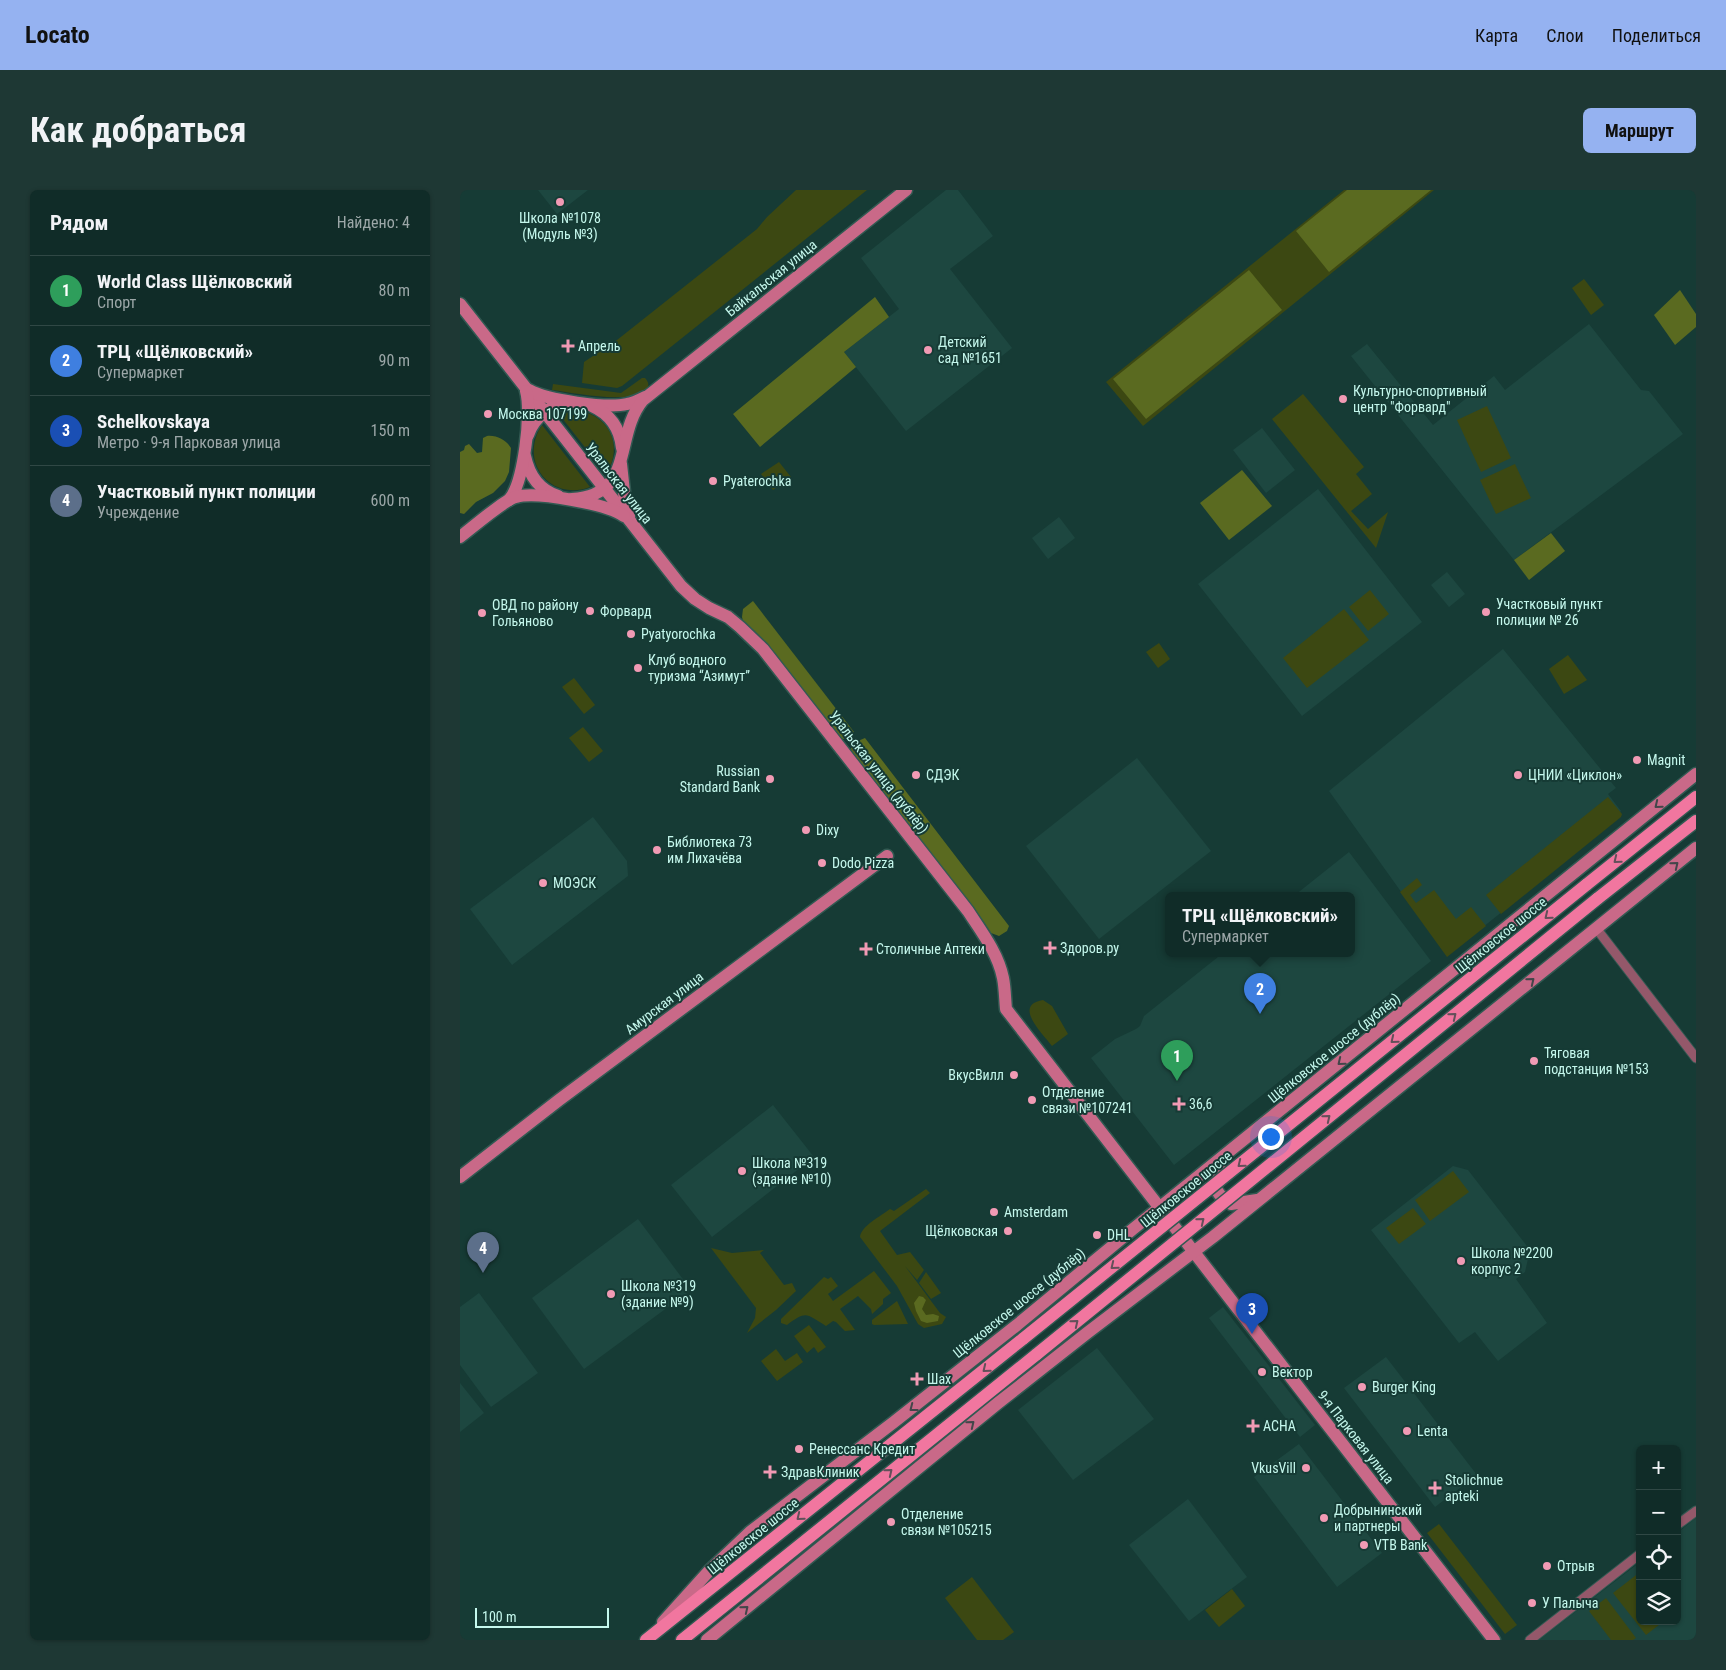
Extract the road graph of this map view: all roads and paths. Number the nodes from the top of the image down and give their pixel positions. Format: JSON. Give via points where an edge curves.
{"nodes":[{"id":1,"x":906,"y":190,"type":"edge"},
{"id":2,"x":460,"y":304,"type":"edge"},
{"id":3,"x":524,"y":386,"type":"junction"},
{"id":4,"x":655,"y":390,"type":"junction"},
{"id":5,"x":585,"y":403,"type":"junction"},
{"id":6,"x":544,"y":412,"type":"junction"},
{"id":7,"x":525,"y":449,"type":"junction"},
{"id":8,"x":621,"y":461,"type":"junction"},
{"id":9,"x":605,"y":488,"type":"junction"},
{"id":10,"x":568,"y":499,"type":"junction"},
{"id":11,"x":510,"y":500,"type":"junction"},
{"id":12,"x":634,"y":524,"type":"junction"},
{"id":13,"x":460,"y":537,"type":"edge"},
{"id":14,"x":681,"y":586,"type":"joint"},
{"id":15,"x":1696,"y":774,"type":"edge"},
{"id":16,"x":1696,"y":797,"type":"edge"},
{"id":17,"x":1696,"y":821,"type":"edge"},
{"id":18,"x":1696,"y":848,"type":"edge"},
{"id":19,"x":887,"y":856,"type":"dead end"},
{"id":20,"x":1596,"y":928,"type":"junction"},
{"id":21,"x":1696,"y":1058,"type":"edge"},
{"id":22,"x":1223,"y":1158,"type":"junction"},
{"id":23,"x":460,"y":1176,"type":"edge"},
{"id":24,"x":1260,"y":1199,"type":"junction"},
{"id":25,"x":1160,"y":1207,"type":"junction"},
{"id":26,"x":1194,"y":1252,"type":"junction"},
{"id":27,"x":1696,"y":1511,"type":"edge"},
{"id":28,"x":853,"y":1522,"type":"junction"},
{"id":29,"x":1681,"y":1522,"type":"edge"},
{"id":30,"x":1636,"y":1557,"type":"edge"},
{"id":31,"x":738,"y":1595,"type":"junction"},
{"id":32,"x":648,"y":1639,"type":"edge"},
{"id":33,"x":682,"y":1640,"type":"edge"},
{"id":34,"x":707,"y":1640,"type":"edge"},
{"id":35,"x":1494,"y":1640,"type":"edge"},
{"id":36,"x":1530,"y":1640,"type":"edge"}],
"edges":[{"from":1,"to":4,"type":"main road","name":"Байкальская улица"},
{"from":2,"to":3,"type":"main road","name":"Уральская улица"},
{"from":3,"to":5,"type":"main road","via":[[538,395]]},
{"from":3,"to":6,"type":"main road","name":"Уральская улица"},
{"from":3,"to":7,"type":"main road","via":[[528,402]]},
{"from":4,"to":5,"type":"main road","via":[[626,405]]},
{"from":4,"to":8,"type":"main road","via":[[638,407]]},
{"from":5,"to":6,"type":"main road","via":[[568,402]]},
{"from":5,"to":8,"type":"main road","via":[[599,409],[616,425],[622,447]]},
{"from":6,"to":7,"type":"main road","via":[[528,433]]},
{"from":6,"to":9,"type":"main road","name":"Уральская улица"},
{"from":7,"to":10,"type":"main road","via":[[530,472],[542,488]]},
{"from":7,"to":11,"type":"main road","via":[[517,488]]},
{"from":8,"to":9,"type":"main road","via":[[617,474]]},
{"from":8,"to":12,"type":"main road","via":[[627,511]]},
{"from":9,"to":10,"type":"main road","via":[[583,499]]},
{"from":9,"to":12,"type":"main road","name":"Уральская улица"},
{"from":10,"to":11,"type":"main road","via":[[522,496]]},
{"from":10,"to":12,"type":"main road","via":[[614,510]]},
{"from":11,"to":13,"type":"main road"},
{"from":12,"to":14,"type":"main road","name":"Уральская улица"},
{"from":14,"to":25,"type":"main road","name":"Уральская улица (дублёр)","via":[[694,599],[728,617],[763,649],[962,903],[996,959],[1002,976],[1006,1009]]},
{"from":15,"to":22,"type":"main road","name":"Щёлковское шоссе (дублёр)","one_way":true},
{"from":16,"to":32,"type":"main road","name":"Щёлковское шоссе","one_way":true,"bridge":true},
{"from":31,"to":17,"type":"main road","one_way":true,"bridge":true},
{"from":20,"to":18,"type":"main road","one_way":true},
{"from":19,"to":23,"type":"main road","name":"Амурская улица"},
{"from":20,"to":21,"type":"street"},
{"from":24,"to":20,"type":"main road","one_way":true},
{"from":22,"to":24,"type":"main road","via":[[1214,1182],[1222,1198],[1231,1204]]},
{"from":22,"to":25,"type":"main road","name":"Щёлковское шоссе (дублёр)"},
{"from":24,"to":26,"type":"main road"},
{"from":25,"to":26,"type":"main road"},
{"from":25,"to":32,"type":"main road","name":"Щёлковское шоссе (дублёр)","one_way":true,"via":[[978,1356],[750,1532],[709,1571]]},
{"from":28,"to":26,"type":"main road","one_way":true,"via":[[1005,1397]]},
{"from":26,"to":35,"type":"main road","name":"9-я Парковая улица"},
{"from":27,"to":29,"type":"street"},
{"from":28,"to":31,"type":"main road"},
{"from":34,"to":28,"type":"main road","one_way":true},
{"from":30,"to":36,"type":"street"},
{"from":31,"to":33,"type":"main road"}]}
